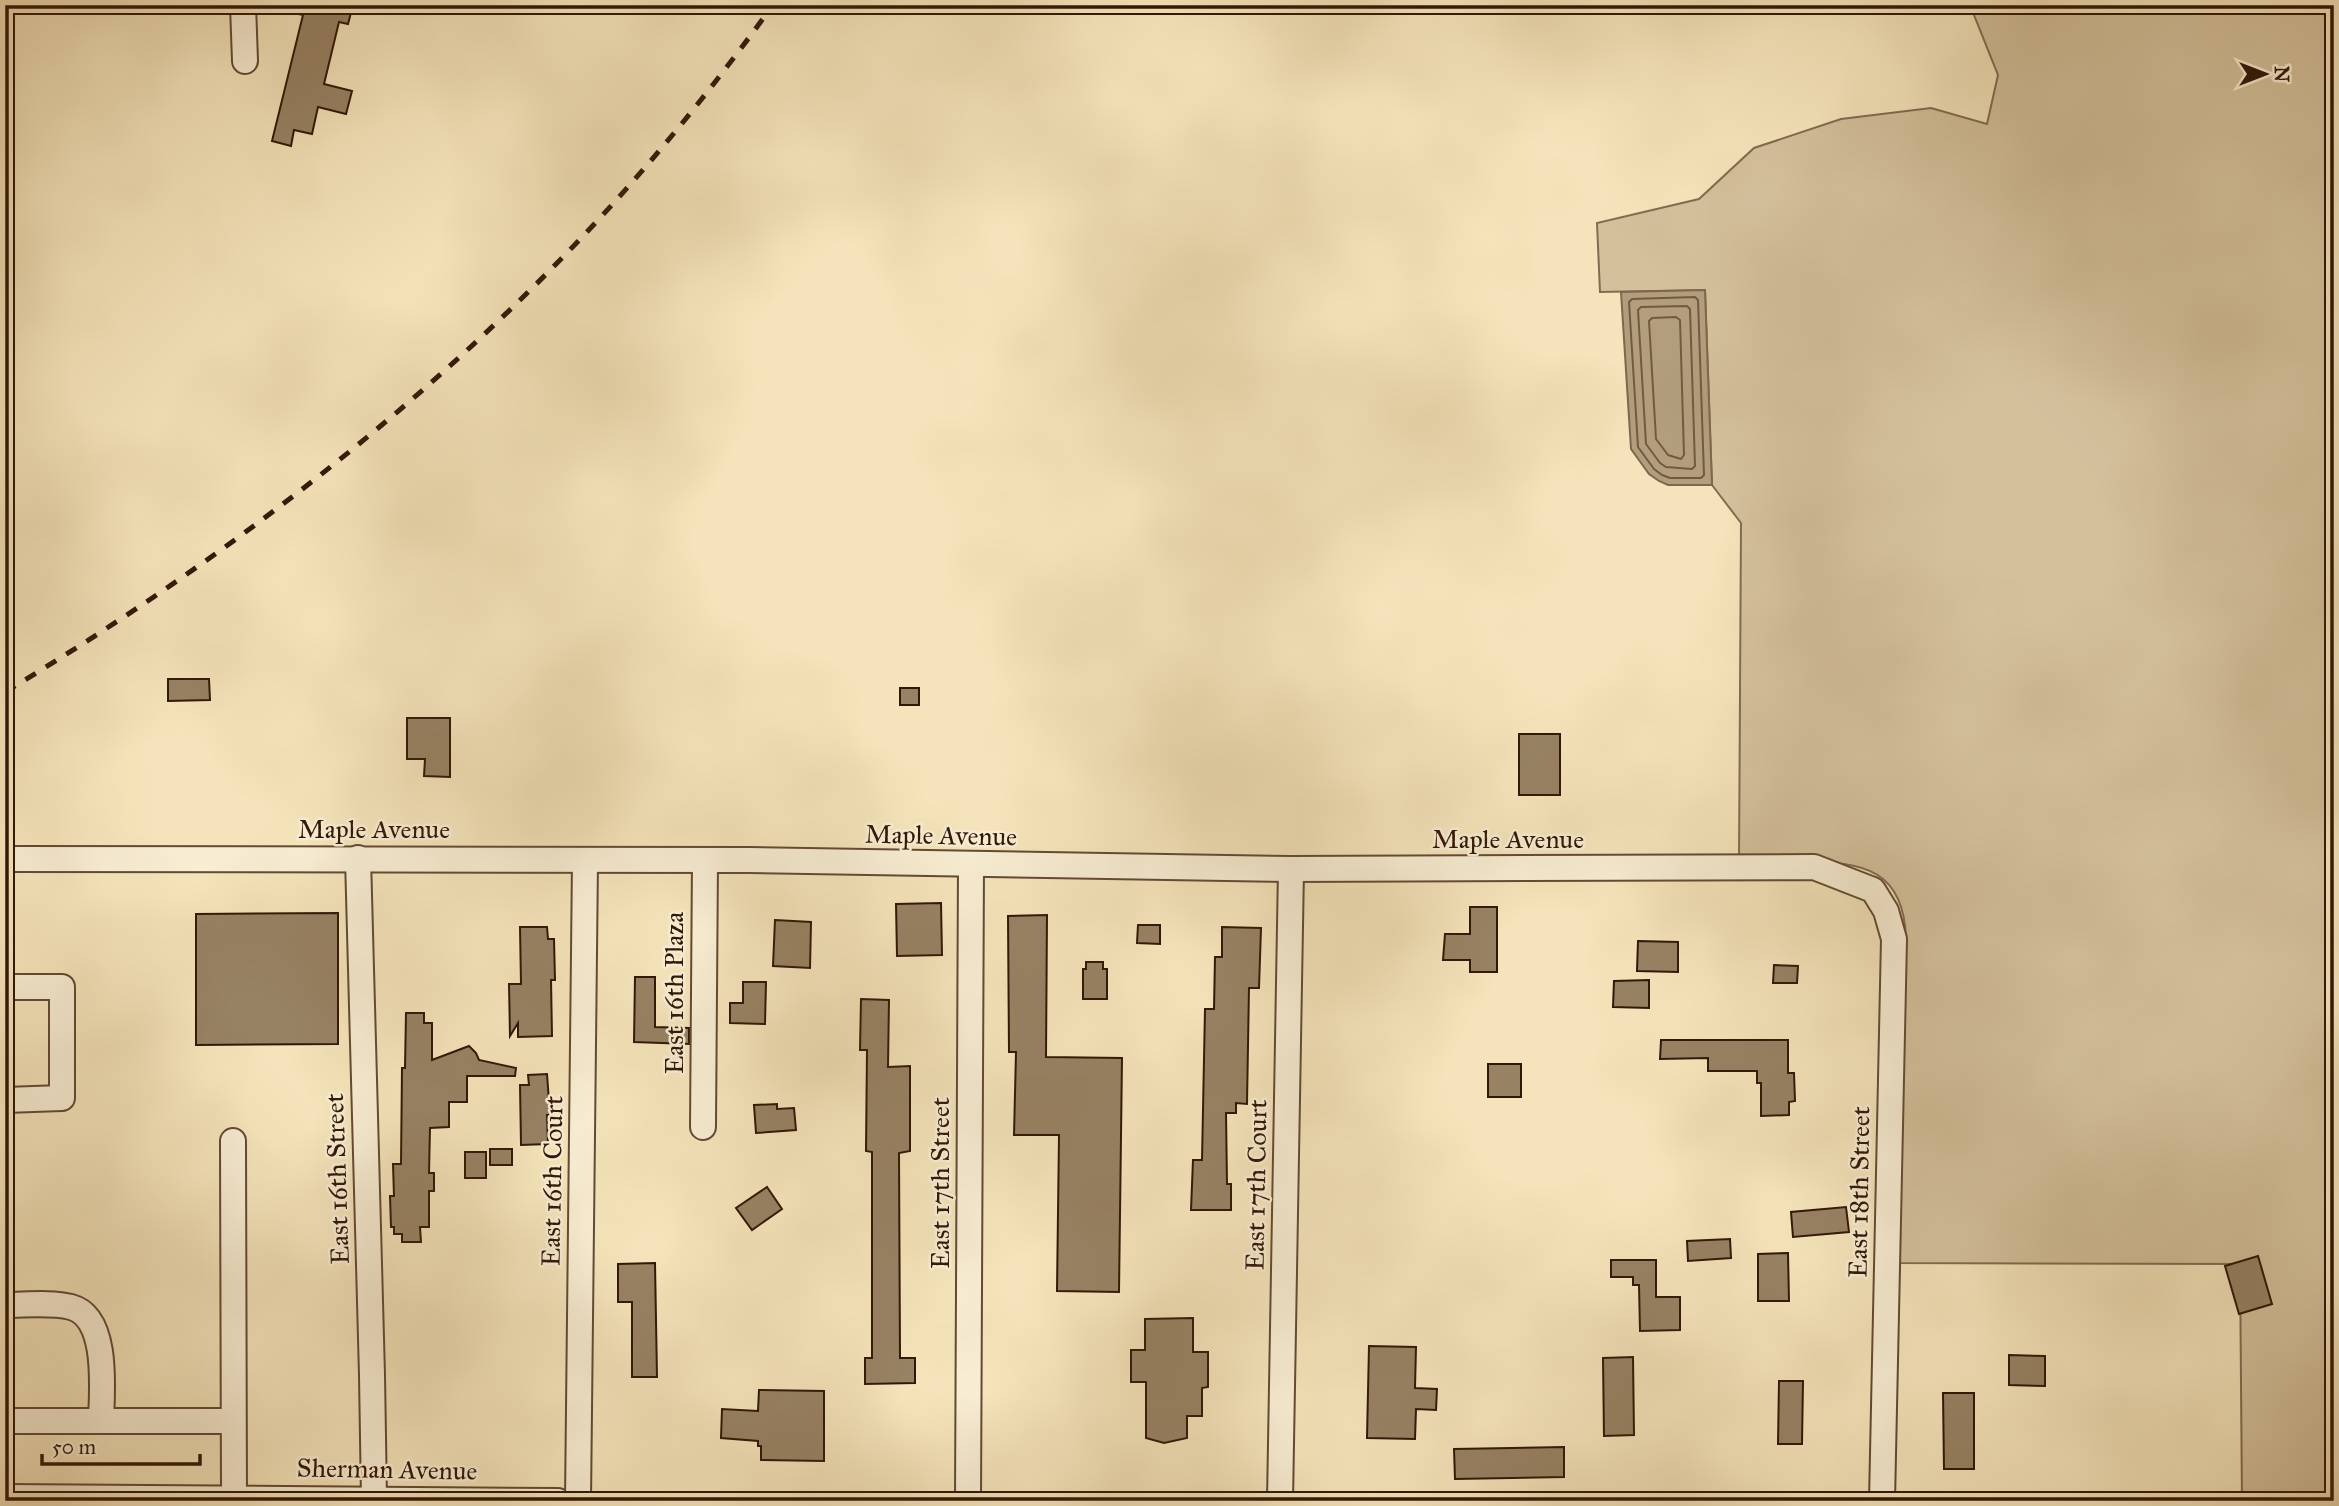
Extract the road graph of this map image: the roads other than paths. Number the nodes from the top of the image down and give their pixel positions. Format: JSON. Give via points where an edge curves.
{"nodes":[{"id":1,"x":243,"y":5,"type":"edge"},
{"id":2,"x":245,"y":61,"type":"dead end"},
{"id":3,"x":358,"y":858,"type":"junction"},
{"id":4,"x":5,"y":859,"type":"edge"},
{"id":5,"x":705,"y":860,"type":"junction"},
{"id":6,"x":585,"y":862,"type":"junction"},
{"id":7,"x":971,"y":865,"type":"junction"},
{"id":8,"x":1291,"y":869,"type":"junction"},
{"id":9,"x":1872,"y":890,"type":"joint"},
{"id":10,"x":5,"y":987,"type":"edge"},
{"id":11,"x":5,"y":1100,"type":"edge"},
{"id":12,"x":703,"y":1127,"type":"dead end"},
{"id":13,"x":233,"y":1141,"type":"dead end"},
{"id":14,"x":5,"y":1305,"type":"edge"},
{"id":15,"x":5,"y":1421,"type":"edge"},
{"id":16,"x":101,"y":1421,"type":"junction"},
{"id":17,"x":233,"y":1421,"type":"junction"},
{"id":18,"x":5,"y":1497,"type":"edge"},
{"id":19,"x":234,"y":1498,"type":"junction"},
{"id":20,"x":140,"y":1499,"type":"edge"},
{"id":21,"x":374,"y":1499,"type":"edge"},
{"id":22,"x":334,"y":1500,"type":"edge"},
{"id":23,"x":558,"y":1501,"type":"edge"},
{"id":24,"x":579,"y":1501,"type":"edge"},
{"id":25,"x":968,"y":1501,"type":"edge"},
{"id":26,"x":1280,"y":1501,"type":"edge"},
{"id":27,"x":1882,"y":1501,"type":"edge"}],
"edges":[{"from":1,"to":2,"type":"street"},
{"from":3,"to":4,"type":"street","name":"Maple Avenue"},
{"from":3,"to":6,"type":"street","name":"Maple Avenue"},
{"from":3,"to":21,"type":"street","name":"East 16th Street"},
{"from":5,"to":6,"type":"street","name":"Maple Avenue"},
{"from":5,"to":7,"type":"street","name":"Maple Avenue"},
{"from":5,"to":12,"type":"street","name":"East 16th Plaza"},
{"from":6,"to":24,"type":"street","name":"East 16th Court"},
{"from":7,"to":8,"type":"street","name":"Maple Avenue"},
{"from":7,"to":25,"type":"street","name":"East 17th Street"},
{"from":8,"to":9,"type":"street","name":"Maple Avenue","via":[[1814,867]]},
{"from":8,"to":26,"type":"street","name":"East 17th Court"},
{"from":9,"to":27,"type":"street","name":"East 18th Street","via":[[1886,911],[1894,939]]},
{"from":10,"to":11,"type":"street","via":[[62,987],[62,1098]]},
{"from":13,"to":17,"type":"street"},
{"from":14,"to":16,"type":"street","via":[[73,1307],[93,1323],[102,1362]]},
{"from":15,"to":16,"type":"street"},
{"from":16,"to":17,"type":"street"},
{"from":17,"to":19,"type":"street"},
{"from":18,"to":20,"type":"street","name":"Sherman Avenue"},
{"from":19,"to":20,"type":"street","name":"Sherman Avenue"},
{"from":19,"to":22,"type":"street","name":"Sherman Avenue"},
{"from":21,"to":22,"type":"street","name":"Sherman Avenue"},
{"from":21,"to":23,"type":"street","name":"Sherman Avenue"}]}
